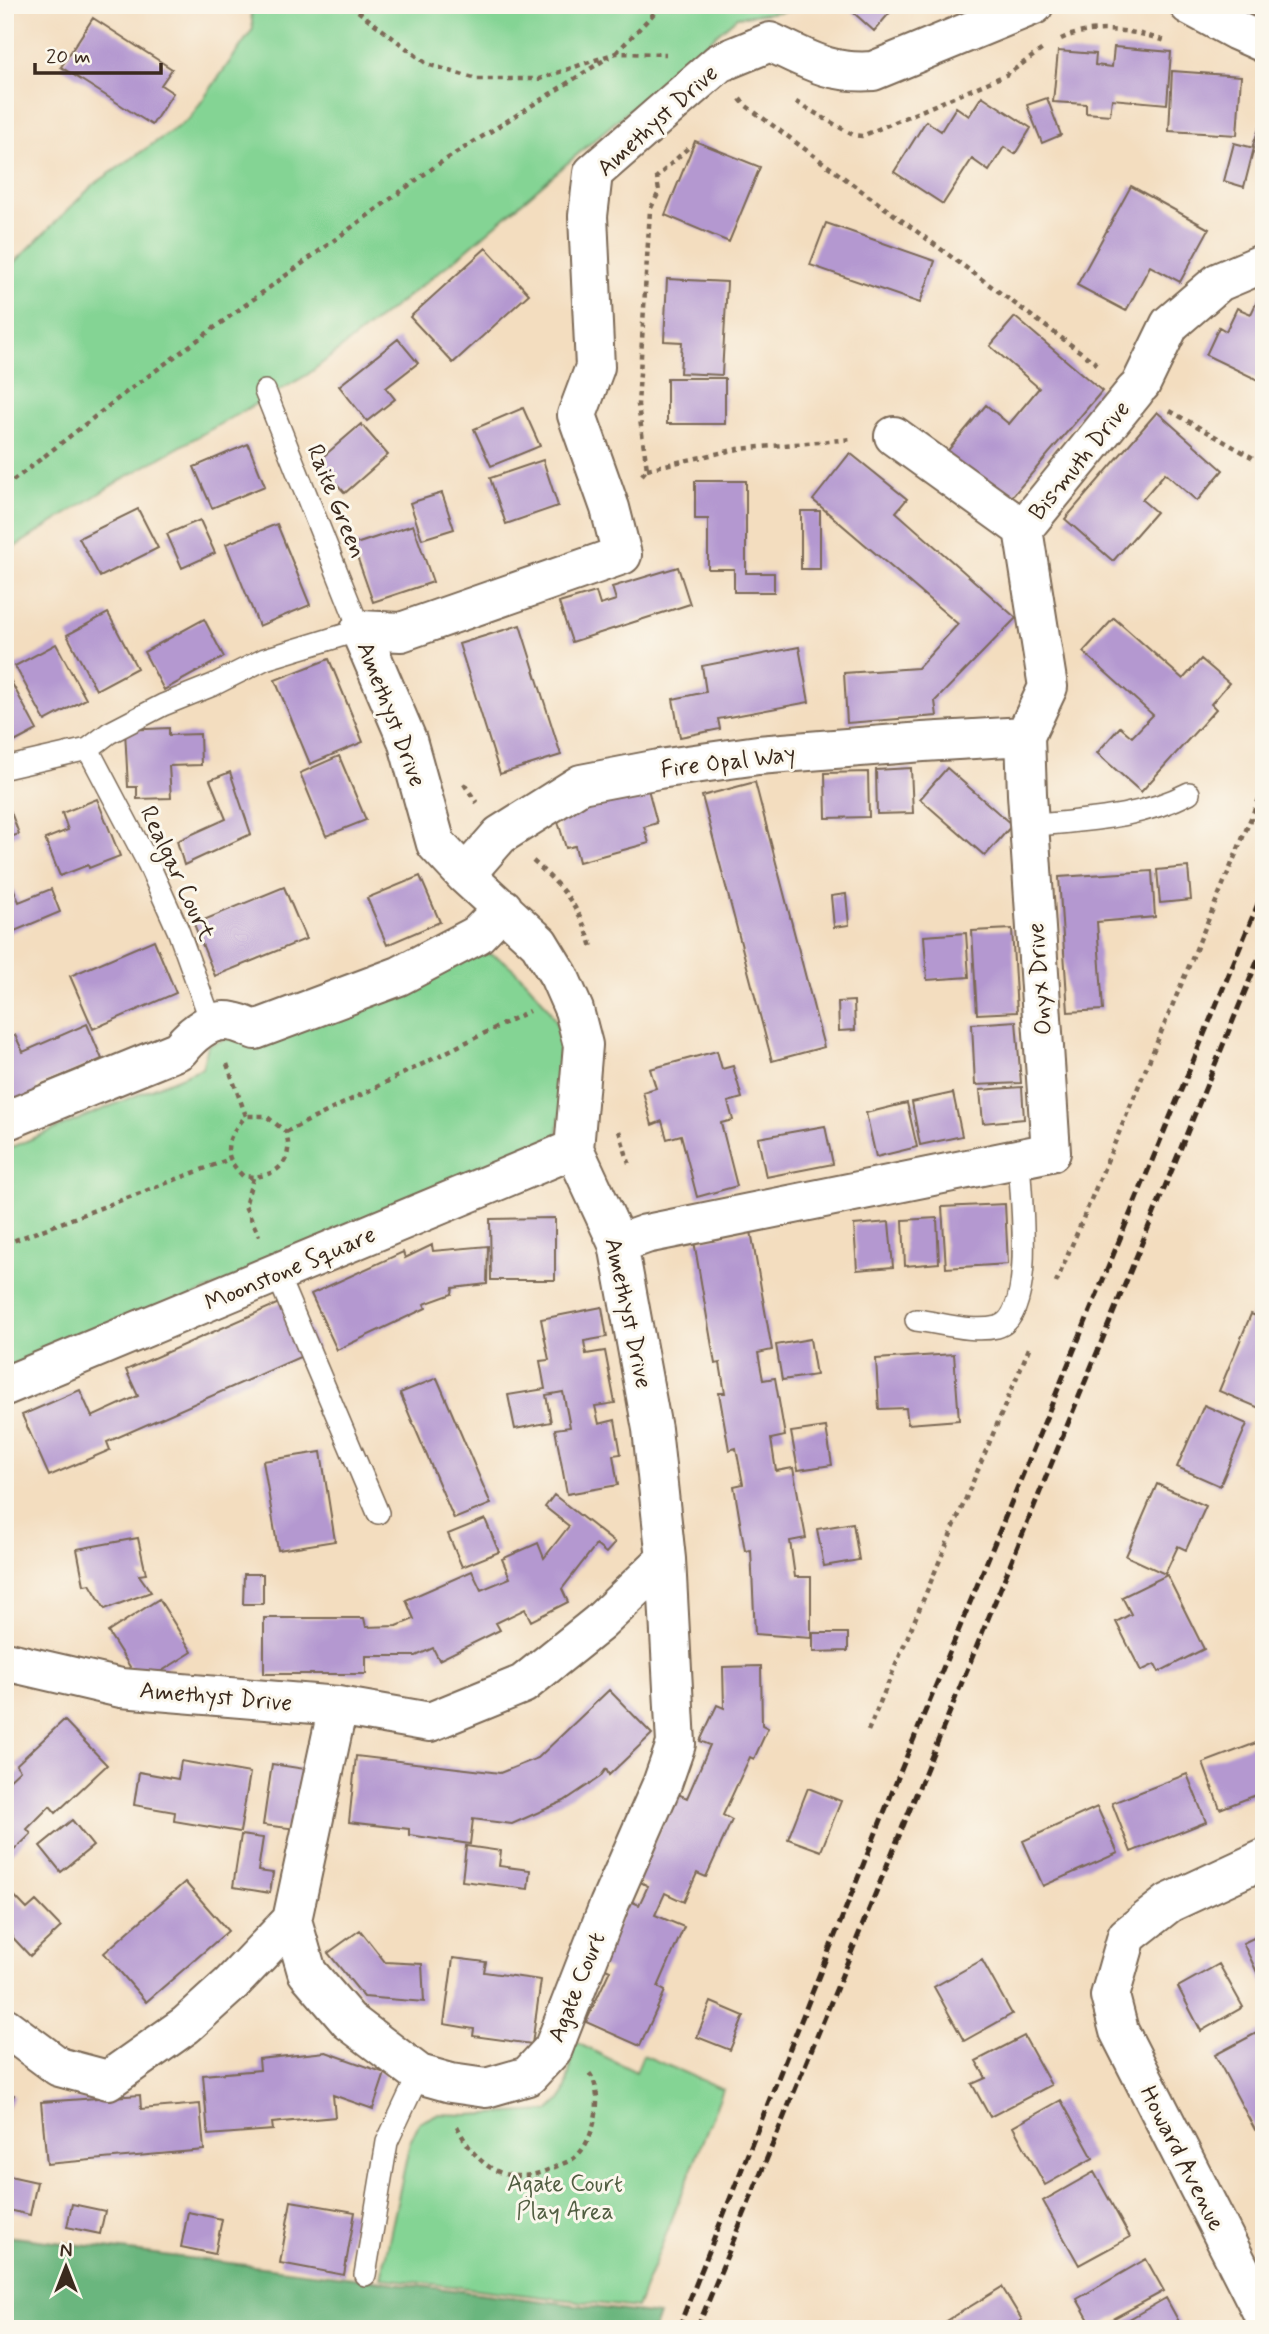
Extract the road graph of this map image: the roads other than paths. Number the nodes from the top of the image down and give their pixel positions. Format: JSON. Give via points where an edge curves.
{"nodes":[{"id":1,"x":1034,"y":5,"type":"edge"},
{"id":2,"x":1189,"y":5,"type":"edge"},
{"id":3,"x":1264,"y":43,"type":"edge"},
{"id":4,"x":1264,"y":263,"type":"edge"},
{"id":5,"x":265,"y":391,"type":"dead end"},
{"id":6,"x":894,"y":436,"type":"road end"},
{"id":7,"x":1023,"y":529,"type":"junction"},
{"id":8,"x":360,"y":630,"type":"junction"},
{"id":9,"x":1025,"y":736,"type":"junction"},
{"id":10,"x":88,"y":749,"type":"junction"},
{"id":11,"x":5,"y":768,"type":"edge"},
{"id":12,"x":1189,"y":793,"type":"dead end"},
{"id":13,"x":1029,"y":826,"type":"junction"},
{"id":14,"x":465,"y":875,"type":"junction"},
{"id":15,"x":503,"y":908,"type":"junction"},
{"id":16,"x":212,"y":1024,"type":"junction"},
{"id":17,"x":5,"y":1121,"type":"edge"},
{"id":18,"x":574,"y":1149,"type":"junction"},
{"id":19,"x":1019,"y":1159,"type":"junction"},
{"id":20,"x":618,"y":1244,"type":"junction"},
{"id":21,"x":277,"y":1274,"type":"junction"},
{"id":22,"x":916,"y":1320,"type":"dead end"},
{"id":23,"x":5,"y":1386,"type":"edge"},
{"id":24,"x":378,"y":1513,"type":"dead end"},
{"id":25,"x":666,"y":1559,"type":"junction"},
{"id":26,"x":5,"y":1661,"type":"edge"},
{"id":27,"x":338,"y":1706,"type":"junction"},
{"id":28,"x":1264,"y":1859,"type":"edge"},
{"id":29,"x":292,"y":1920,"type":"junction"},
{"id":30,"x":5,"y":2027,"type":"edge"},
{"id":31,"x":435,"y":2079,"type":"junction"},
{"id":32,"x":365,"y":2275,"type":"dead end"},
{"id":33,"x":1264,"y":2316,"type":"edge"}],
"edges":[{"from":1,"to":8,"type":"street","name":"Amethyst Drive","via":[[873,71],[849,73],[824,67],[770,42],[719,63],[593,173],[588,216],[595,368],[577,415],[622,555],[401,632]]},
{"from":2,"to":3,"type":"street"},
{"from":4,"to":7,"type":"street","name":"Bismuth Drive","via":[[1219,282],[1170,324],[1138,388]]},
{"from":5,"to":8,"type":"lane","name":"Raite Green"},
{"from":6,"to":7,"type":"street"},
{"from":7,"to":9,"type":"street","name":"Onyx Drive","via":[[1048,687]]},
{"from":8,"to":10,"type":"lane","via":[[265,659],[163,705]]},
{"from":8,"to":14,"type":"street","name":"Amethyst Drive","via":[[407,740],[436,844]]},
{"from":9,"to":13,"type":"street","name":"Onyx Drive"},
{"from":9,"to":14,"type":"street","name":"Fire Opal Way","via":[[758,755],[581,784],[500,835]]},
{"from":10,"to":11,"type":"lane"},
{"from":10,"to":16,"type":"lane","name":"Realgar Court","via":[[148,863]]},
{"from":12,"to":13,"type":"lane","via":[[1140,812]]},
{"from":13,"to":19,"type":"street","name":"Onyx Drive","via":[[1051,1152]]},
{"from":14,"to":15,"type":"street","name":"Amethyst Drive"},
{"from":15,"to":16,"type":"street","via":[[477,935],[400,976],[255,1030],[231,1021]]},
{"from":15,"to":18,"type":"street","name":"Amethyst Drive","via":[[539,943],[574,1010],[583,1045]]},
{"from":16,"to":17,"type":"street","via":[[193,1033],[179,1050]]},
{"from":18,"to":20,"type":"street","name":"Amethyst Drive"},
{"from":18,"to":21,"type":"street","name":"Moonstone Square"},
{"from":19,"to":20,"type":"street","name":"Onyx Drive","via":[[646,1234]]},
{"from":19,"to":22,"type":"lane","via":[[1023,1278],[1009,1320],[998,1327],[978,1328]]},
{"from":20,"to":25,"type":"street","name":"Amethyst Drive","via":[[652,1429]]},
{"from":21,"to":23,"type":"street","name":"Moonstone Square"},
{"from":21,"to":24,"type":"lane"},
{"from":25,"to":27,"type":"street","name":"Amethyst Drive","via":[[599,1623],[523,1684],[430,1722]]},
{"from":25,"to":31,"type":"street","name":"Agate Court","via":[[677,1744],[553,2049],[528,2076],[486,2088]]},
{"from":26,"to":27,"type":"street","name":"Amethyst Drive","via":[[121,1688]]},
{"from":27,"to":29,"type":"street"},
{"from":28,"to":33,"type":"street","name":"Howard Avenue","via":[[1169,1903],[1126,1936],[1110,1996],[1119,2031]]},
{"from":29,"to":30,"type":"street","via":[[186,2025],[108,2080],[59,2067]]},
{"from":29,"to":31,"type":"street","name":"Agate Court","via":[[307,1972],[349,2021]]},
{"from":31,"to":32,"type":"lane","via":[[387,2142]]}]}
